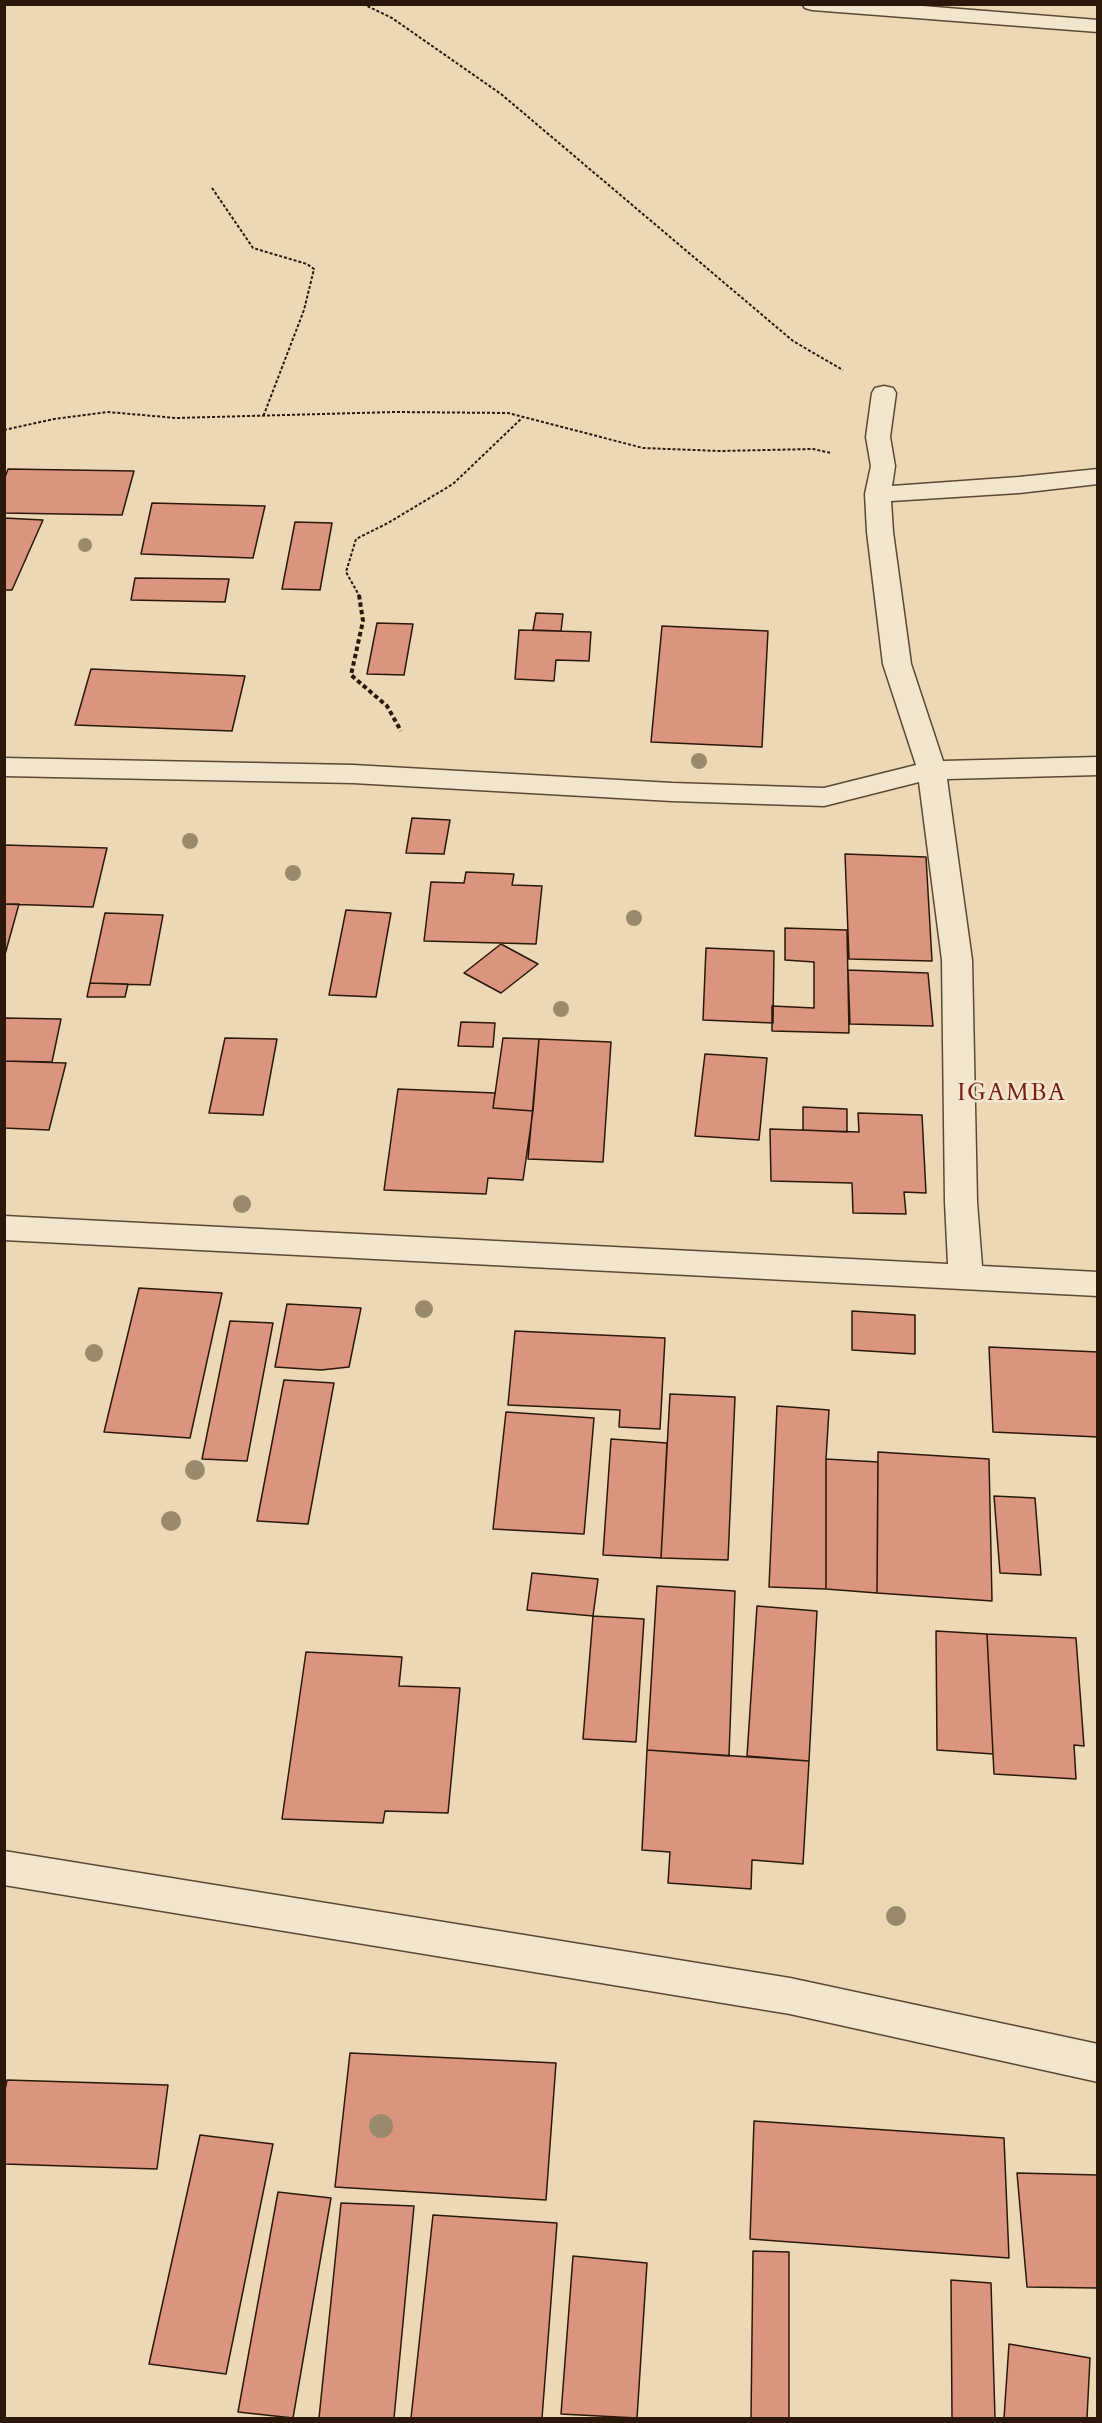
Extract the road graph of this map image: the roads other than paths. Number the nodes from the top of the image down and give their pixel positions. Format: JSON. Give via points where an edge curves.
{"nodes":[{"id":1,"x":812,"y":4,"type":"edge"},
{"id":2,"x":1098,"y":26,"type":"edge"},
{"id":3,"x":884,"y":393,"type":"road end"},
{"id":4,"x":1098,"y":476,"type":"edge"},
{"id":5,"x":878,"y":494,"type":"junction"},
{"id":6,"x":1098,"y":766,"type":"edge"},
{"id":7,"x":4,"y":767,"type":"edge"},
{"id":8,"x":932,"y":770,"type":"junction"},
{"id":9,"x":4,"y":1228,"type":"edge"},
{"id":10,"x":966,"y":1278,"type":"junction"},
{"id":11,"x":1098,"y":1284,"type":"edge"},
{"id":12,"x":4,"y":1868,"type":"edge"},
{"id":13,"x":1098,"y":2063,"type":"edge"}],
"edges":[{"from":1,"to":2,"type":"street"},
{"from":3,"to":5,"type":"street","via":[[878,437],[883,466]]},
{"from":4,"to":5,"type":"street"},
{"from":5,"to":8,"type":"street","via":[[897,664]]},
{"from":6,"to":8,"type":"street"},
{"from":7,"to":8,"type":"street","via":[[354,774],[824,797]]},
{"from":8,"to":10,"type":"street","via":[[957,960]]},
{"from":9,"to":10,"type":"street"},
{"from":10,"to":11,"type":"street"},
{"from":12,"to":13,"type":"street","via":[[790,1996]]}]}
